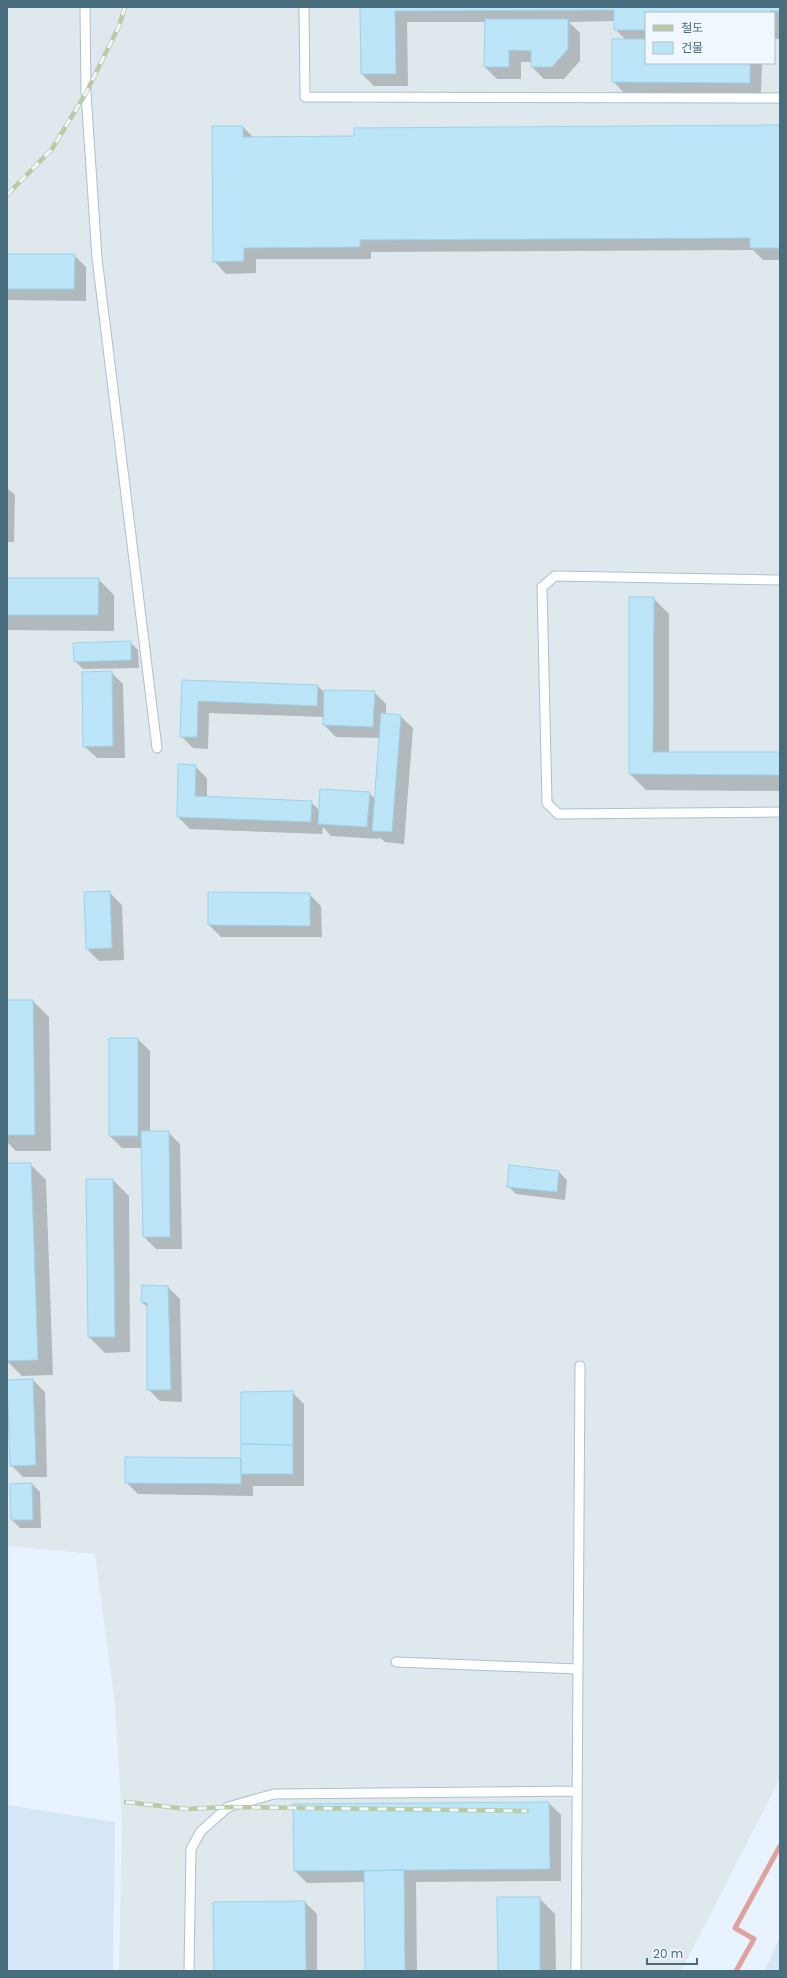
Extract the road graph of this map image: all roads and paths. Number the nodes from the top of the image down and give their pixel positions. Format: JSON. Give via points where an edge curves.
{"nodes":[{"id":1,"x":85,"y":7,"type":"edge"},
{"id":2,"x":304,"y":7,"type":"edge"},
{"id":3,"x":780,"y":98,"type":"edge"},
{"id":4,"x":780,"y":580,"type":"edge"},
{"id":5,"x":157,"y":748,"type":"dead end"},
{"id":6,"x":780,"y":812,"type":"edge"},
{"id":7,"x":580,"y":1366,"type":"dead end"},
{"id":8,"x":396,"y":1662,"type":"dead end"},
{"id":9,"x":578,"y":1669,"type":"junction"},
{"id":10,"x":576,"y":1791,"type":"junction"},
{"id":11,"x":189,"y":1971,"type":"edge"},
{"id":12,"x":576,"y":1971,"type":"edge"}],
"edges":[{"from":1,"to":5,"type":"lane","via":[[86,93],[97,258]]},
{"from":2,"to":3,"type":"lane","via":[[305,96]]},
{"from":4,"to":6,"type":"lane","via":[[555,576],[542,587],[547,803],[558,814]]},
{"from":7,"to":9,"type":"lane"},
{"from":8,"to":9,"type":"lane"},
{"from":9,"to":10,"type":"lane"},
{"from":10,"to":11,"type":"lane","via":[[274,1794],[228,1807],[201,1831],[191,1849]]},
{"from":10,"to":12,"type":"lane"}]}
